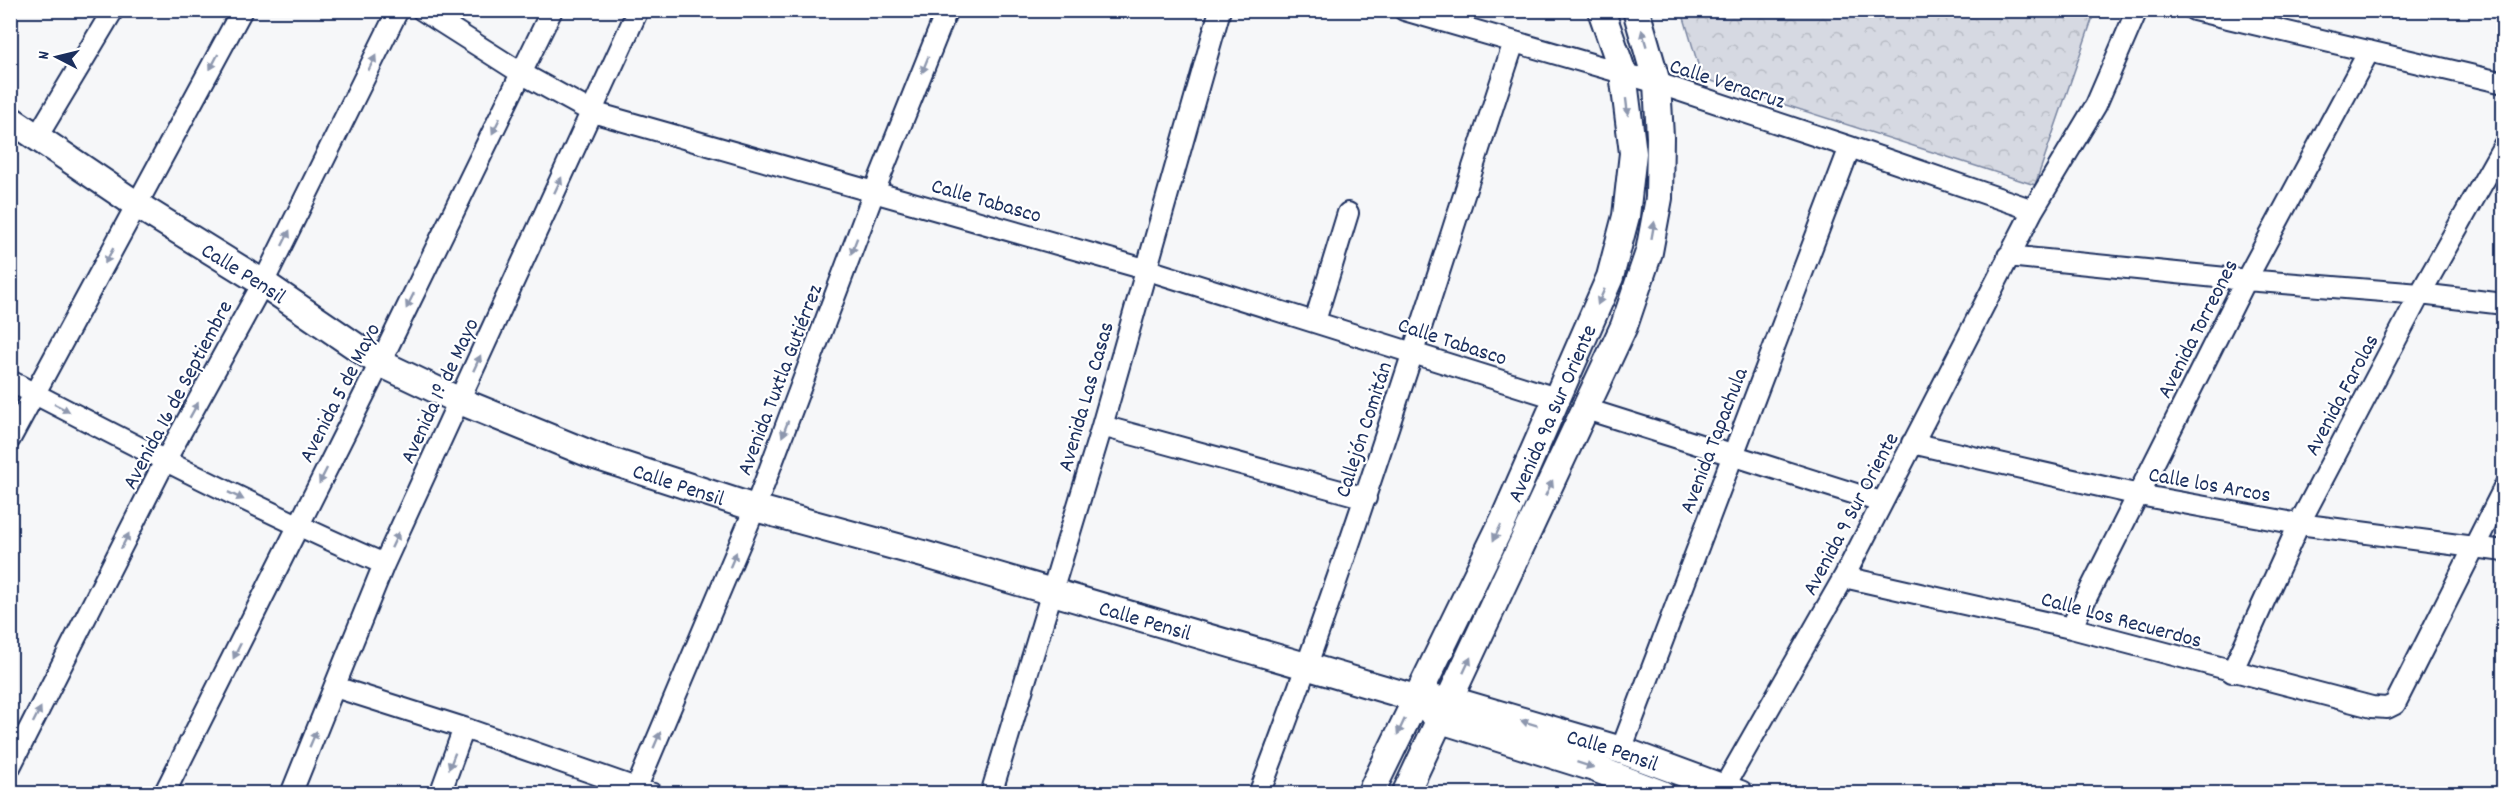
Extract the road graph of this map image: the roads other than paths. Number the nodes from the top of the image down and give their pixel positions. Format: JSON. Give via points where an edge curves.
{"nodes":[{"id":1,"x":113,"y":10,"type":"edge"},
{"id":2,"x":242,"y":10,"type":"edge"},
{"id":3,"x":398,"y":10,"type":"edge"},
{"id":4,"x":422,"y":10,"type":"edge"},
{"id":5,"x":552,"y":10,"type":"edge"},
{"id":6,"x":638,"y":10,"type":"edge"},
{"id":7,"x":947,"y":10,"type":"edge"},
{"id":8,"x":1220,"y":10,"type":"edge"},
{"id":9,"x":1404,"y":10,"type":"edge"},
{"id":10,"x":1601,"y":10,"type":"edge"},
{"id":11,"x":1636,"y":10,"type":"edge"},
{"id":12,"x":2137,"y":10,"type":"edge"},
{"id":13,"x":2194,"y":10,"type":"edge"},
{"id":14,"x":1514,"y":42,"type":"junction"},
{"id":15,"x":2369,"y":51,"type":"junction"},
{"id":16,"x":521,"y":73,"type":"junction"},
{"id":17,"x":1623,"y":73,"type":"junction"},
{"id":18,"x":1657,"y":83,"type":"junction"},
{"id":19,"x":2504,"y":84,"type":"edge"},
{"id":20,"x":592,"y":112,"type":"junction"},
{"id":21,"x":12,"y":124,"type":"edge"},
{"id":22,"x":37,"y":137,"type":"junction"},
{"id":23,"x":2504,"y":145,"type":"edge"},
{"id":24,"x":1850,"y":147,"type":"junction"},
{"id":25,"x":874,"y":192,"type":"junction"},
{"id":26,"x":138,"y":205,"type":"junction"},
{"id":27,"x":2032,"y":210,"type":"junction"},
{"id":28,"x":1348,"y":213,"type":"dead end"},
{"id":29,"x":2008,"y":256,"type":"junction"},
{"id":30,"x":1145,"y":268,"type":"junction"},
{"id":31,"x":2246,"y":280,"type":"junction"},
{"id":32,"x":263,"y":284,"type":"junction"},
{"id":33,"x":2420,"y":294,"type":"junction"},
{"id":34,"x":2504,"y":304,"type":"edge"},
{"id":35,"x":1315,"y":321,"type":"junction"},
{"id":36,"x":1412,"y":351,"type":"junction"},
{"id":37,"x":380,"y":363,"type":"junction"},
{"id":38,"x":10,"y":381,"type":"edge"},
{"id":39,"x":34,"y":393,"type":"junction"},
{"id":40,"x":1556,"y":398,"type":"junction"},
{"id":41,"x":460,"y":400,"type":"junction"},
{"id":42,"x":1586,"y":409,"type":"junction"},
{"id":43,"x":1102,"y":426,"type":"junction"},
{"id":44,"x":10,"y":439,"type":"edge"},
{"id":45,"x":1912,"y":443,"type":"junction"},
{"id":46,"x":1732,"y":456,"type":"junction"},
{"id":47,"x":165,"y":461,"type":"junction"},
{"id":48,"x":2504,"y":488,"type":"edge"},
{"id":49,"x":2139,"y":495,"type":"junction"},
{"id":50,"x":1366,"y":498,"type":"junction"},
{"id":51,"x":1881,"y":502,"type":"junction"},
{"id":52,"x":755,"y":508,"type":"junction"},
{"id":53,"x":2299,"y":524,"type":"junction"},
{"id":54,"x":298,"y":526,"type":"junction"},
{"id":55,"x":2475,"y":547,"type":"junction"},
{"id":56,"x":2504,"y":551,"type":"edge"},
{"id":57,"x":384,"y":564,"type":"junction"},
{"id":58,"x":1844,"y":577,"type":"junction"},
{"id":59,"x":1051,"y":591,"type":"junction"},
{"id":60,"x":2071,"y":628,"type":"junction"},
{"id":61,"x":1308,"y":666,"type":"junction"},
{"id":62,"x":2232,"y":672,"type":"junction"},
{"id":63,"x":335,"y":687,"type":"junction"},
{"id":64,"x":1415,"y":698,"type":"junction"},
{"id":65,"x":1446,"y":710,"type":"junction"},
{"id":66,"x":464,"y":728,"type":"junction"},
{"id":67,"x":1620,"y":750,"type":"junction"},
{"id":68,"x":10,"y":768,"type":"edge"},
{"id":69,"x":1727,"y":791,"type":"edge"},
{"id":70,"x":641,"y":792,"type":"edge"},
{"id":71,"x":164,"y":794,"type":"edge"},
{"id":72,"x":291,"y":794,"type":"edge"},
{"id":73,"x":440,"y":794,"type":"edge"},
{"id":74,"x":991,"y":794,"type":"edge"},
{"id":75,"x":1260,"y":794,"type":"edge"},
{"id":76,"x":1370,"y":794,"type":"edge"},
{"id":77,"x":1405,"y":794,"type":"edge"},
{"id":78,"x":1662,"y":794,"type":"edge"}],
"edges":[{"from":1,"to":22,"type":"street"},
{"from":2,"to":26,"type":"street","one_way":true},
{"from":32,"to":3,"type":"street","name":"Avenida 16 de Septiembre","one_way":true},
{"from":4,"to":16,"type":"street","name":"Calle Tabasco"},
{"from":5,"to":16,"type":"street","name":"Avenida 5 de Mayo"},
{"from":6,"to":20,"type":"street","name":"Avenida 1º de Mayo"},
{"from":7,"to":25,"type":"street","name":"Avenida Tuxtla Gutiérrez","one_way":true},
{"from":8,"to":30,"type":"street","name":"Avenida Las Casas"},
{"from":9,"to":14,"type":"street","name":"Calle Veracruz"},
{"from":10,"to":17,"type":"main road","name":"Avenida 9a Sur Oriente"},
{"from":18,"to":11,"type":"main road","name":"Avenida 9a Sur Oriente","one_way":true},
{"from":12,"to":27,"type":"street","name":"Avenida 9 Sur Oriente","via":[[2096,105]]},
{"from":13,"to":15,"type":"street"},
{"from":14,"to":17,"type":"street","name":"Calle Veracruz"},
{"from":14,"to":36,"type":"street","name":"Callejón Comitán"},
{"from":15,"to":19,"type":"street"},
{"from":15,"to":31,"type":"street","name":"Avenida Torreones"},
{"from":16,"to":20,"type":"street","name":"Calle Tabasco"},
{"from":16,"to":37,"type":"street","name":"Avenida 5 de Mayo","one_way":true},
{"from":17,"to":18,"type":"street","name":"Calle Veracruz"},
{"from":17,"to":40,"type":"main road","name":"Avenida 9a Sur Oriente","one_way":true,"via":[[1633,153],[1626,216],[1610,277]]},
{"from":18,"to":24,"type":"street","name":"Calle Veracruz"},
{"from":42,"to":18,"type":"main road","name":"Avenida 9a Sur Oriente","one_way":true,"via":[[1624,326],[1649,252],[1659,198]]},
{"from":20,"to":25,"type":"street","name":"Calle Tabasco"},
{"from":41,"to":20,"type":"street","name":"Avenida 1º de Mayo","one_way":true},
{"from":21,"to":22,"type":"main road","name":"Calle Pensil"},
{"from":22,"to":26,"type":"main road","name":"Calle Pensil"},
{"from":23,"to":33,"type":"street","name":"Avenida Farolas"},
{"from":24,"to":27,"type":"street","name":"Calle Veracruz"},
{"from":24,"to":46,"type":"street","name":"Avenida Tapachula"},
{"from":25,"to":30,"type":"street","name":"Calle Tabasco"},
{"from":25,"to":52,"type":"street","name":"Avenida Tuxtla Gutiérrez","one_way":true},
{"from":26,"to":32,"type":"main road","name":"Calle Pensil"},
{"from":26,"to":39,"type":"street","one_way":true},
{"from":27,"to":29,"type":"street","name":"Avenida 9 Sur Oriente"},
{"from":28,"to":35,"type":"street"},
{"from":29,"to":31,"type":"street"},
{"from":29,"to":45,"type":"street","name":"Avenida 9 Sur Oriente"},
{"from":30,"to":35,"type":"street","name":"Calle Tabasco"},
{"from":30,"to":43,"type":"street","name":"Avenida Las Casas"},
{"from":31,"to":33,"type":"street"},
{"from":31,"to":49,"type":"street","name":"Avenida Torreones"},
{"from":32,"to":37,"type":"main road","name":"Calle Pensil"},
{"from":47,"to":32,"type":"street","name":"Avenida 16 de Septiembre","one_way":true},
{"from":33,"to":34,"type":"street"},
{"from":33,"to":53,"type":"street","name":"Avenida Farolas"},
{"from":35,"to":36,"type":"street","name":"Calle Tabasco"},
{"from":36,"to":40,"type":"street","name":"Calle Tabasco"},
{"from":36,"to":50,"type":"street","name":"Callejón Comitán"},
{"from":37,"to":41,"type":"main road","name":"Calle Pensil"},
{"from":37,"to":54,"type":"street","name":"Avenida 5 de Mayo","one_way":true},
{"from":38,"to":39,"type":"street"},
{"from":39,"to":44,"type":"street"},
{"from":39,"to":47,"type":"street","one_way":true},
{"from":40,"to":64,"type":"main road","name":"Avenida 9a Sur Oriente","one_way":true,"via":[[1504,519]]},
{"from":41,"to":52,"type":"main road","name":"Calle Pensil","via":[[595,456]]},
{"from":57,"to":41,"type":"street","name":"Avenida 1º de Mayo","one_way":true},
{"from":42,"to":46,"type":"street"},
{"from":65,"to":42,"type":"main road","name":"Avenida 9a Sur Oriente","one_way":true},
{"from":43,"to":50,"type":"street"},
{"from":43,"to":59,"type":"street","name":"Avenida Las Casas"},
{"from":45,"to":49,"type":"street","name":"Calle los Arcos"},
{"from":45,"to":51,"type":"street","name":"Avenida 9 Sur Oriente"},
{"from":46,"to":51,"type":"street"},
{"from":46,"to":67,"type":"street","name":"Avenida Tapachula"},
{"from":47,"to":54,"type":"street","one_way":true},
{"from":68,"to":47,"type":"street","name":"Avenida 16 de Septiembre","one_way":true},
{"from":48,"to":55,"type":"street"},
{"from":49,"to":53,"type":"street","name":"Calle los Arcos"},
{"from":49,"to":60,"type":"street","name":"Avenida Torreones"},
{"from":50,"to":61,"type":"street","name":"Callejón Comitán"},
{"from":51,"to":58,"type":"street","name":"Avenida 9 Sur Oriente"},
{"from":52,"to":59,"type":"main road","name":"Calle Pensil"},
{"from":70,"to":52,"type":"street","name":"Avenida Tuxtla Gutiérrez","one_way":true},
{"from":53,"to":55,"type":"street","name":"Calle los Arcos"},
{"from":53,"to":62,"type":"street","name":"Avenida Farolas"},
{"from":54,"to":57,"type":"street"},
{"from":54,"to":71,"type":"street","name":"Avenida 5 de Mayo","one_way":true},
{"from":55,"to":56,"type":"street","name":"Calle los Arcos"},
{"from":55,"to":62,"type":"street","name":"Calle Los Recuerdos","via":[[2395,704],[2372,707]]},
{"from":57,"to":63,"type":"street","name":"Avenida 1º de Mayo"},
{"from":58,"to":60,"type":"street","name":"Calle Los Recuerdos"},
{"from":58,"to":69,"type":"street","name":"Avenida 9 Sur Oriente"},
{"from":59,"to":61,"type":"main road","name":"Calle Pensil"},
{"from":59,"to":74,"type":"street","name":"Avenida Las Casas"},
{"from":60,"to":62,"type":"street","name":"Calle Los Recuerdos"},
{"from":61,"to":64,"type":"main road","name":"Calle Pensil"},
{"from":61,"to":75,"type":"street","name":"Callejón Comitán"},
{"from":63,"to":66,"type":"street"},
{"from":72,"to":63,"type":"street","name":"Avenida 1º de Mayo","one_way":true},
{"from":64,"to":65,"type":"main road","name":"Calle Pensil"},
{"from":64,"to":76,"type":"main road","name":"Avenida 9a Sur Oriente","one_way":true},
{"from":67,"to":65,"type":"main road","name":"Calle Pensil","one_way":true},
{"from":65,"to":77,"type":"main road","name":"Avenida 9a Sur Oriente"},
{"from":65,"to":78,"type":"main road","name":"Calle Pensil","one_way":true},
{"from":66,"to":70,"type":"street"},
{"from":66,"to":73,"type":"street","one_way":true},
{"from":67,"to":69,"type":"main road","name":"Calle Pensil"}]}
